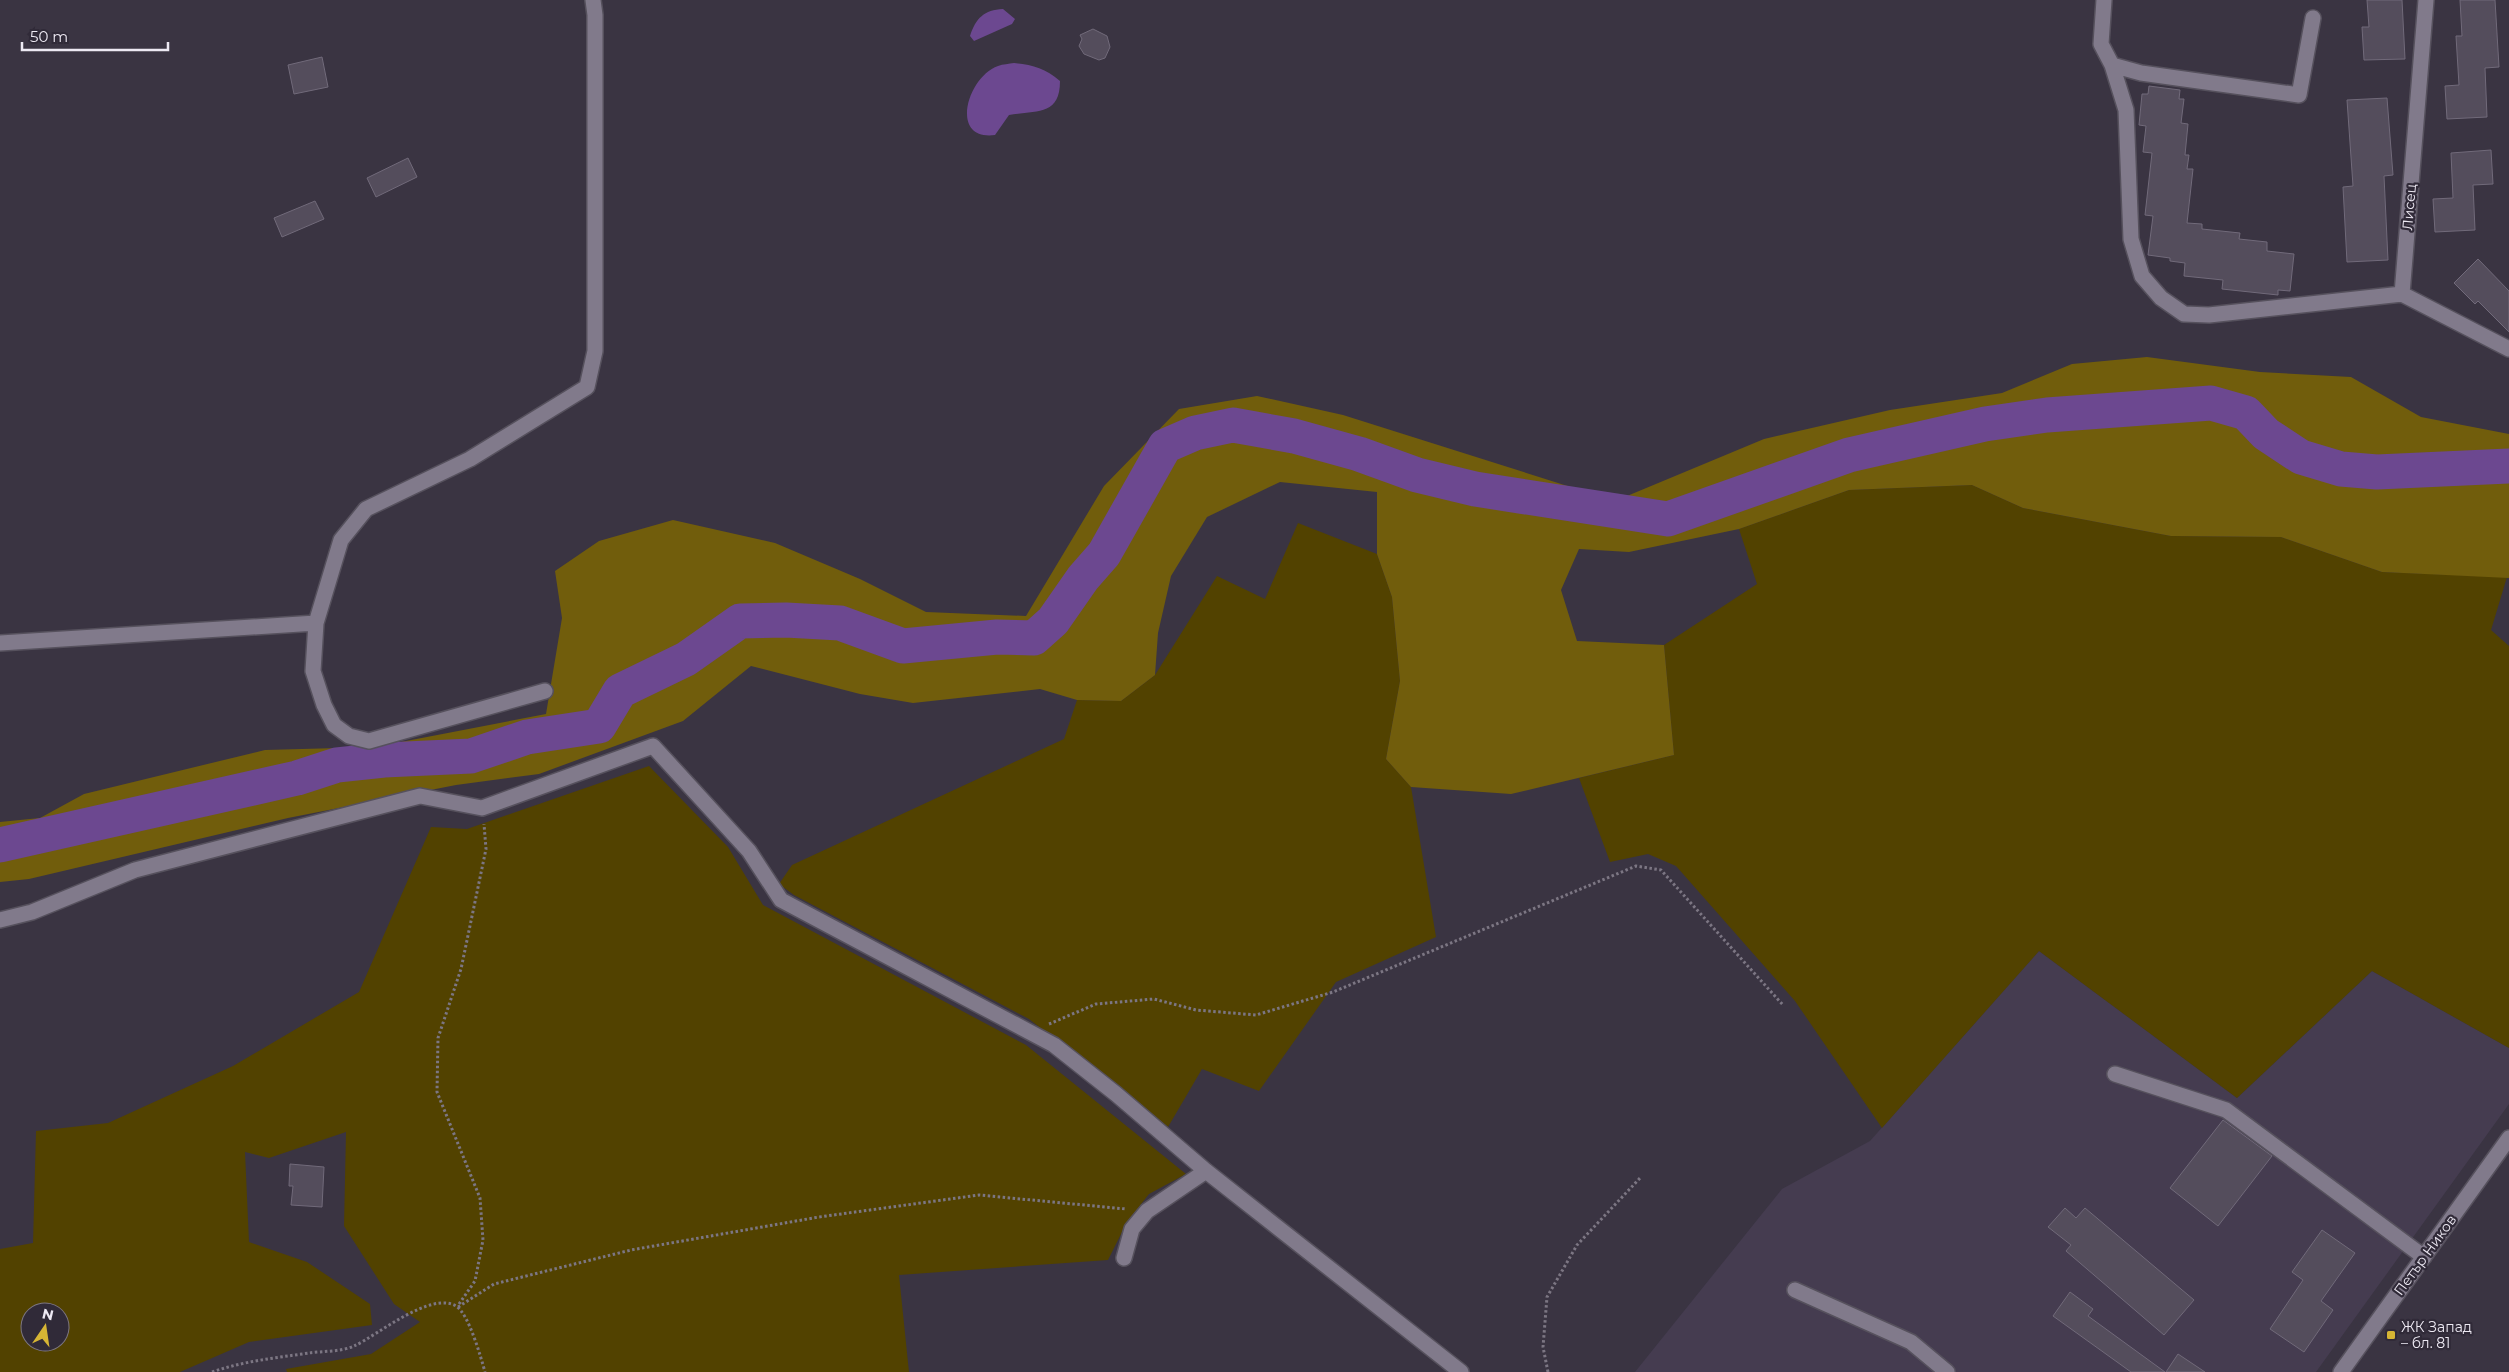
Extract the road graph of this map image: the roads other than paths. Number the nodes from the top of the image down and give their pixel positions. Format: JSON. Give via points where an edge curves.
{"nodes":[{"id":1,"x":593,"y":0,"type":"edge"},
{"id":2,"x":2104,"y":0,"type":"edge"},
{"id":3,"x":2426,"y":0,"type":"edge"},
{"id":4,"x":2313,"y":18,"type":"dead end"},
{"id":5,"x":2112,"y":65,"type":"junction"},
{"id":6,"x":2402,"y":294,"type":"junction"},
{"id":7,"x":2509,"y":349,"type":"edge"},
{"id":8,"x":316,"y":623,"type":"junction"},
{"id":9,"x":0,"y":643,"type":"edge"},
{"id":10,"x":545,"y":691,"type":"dead end"},
{"id":11,"x":0,"y":920,"type":"edge"},
{"id":12,"x":2116,"y":1074,"type":"dead end"},
{"id":13,"x":2509,"y":1138,"type":"edge"},
{"id":14,"x":1206,"y":1171,"type":"junction"},
{"id":15,"x":2424,"y":1257,"type":"junction"},
{"id":16,"x":1124,"y":1258,"type":"dead end"},
{"id":17,"x":1795,"y":1290,"type":"dead end"},
{"id":18,"x":1461,"y":1372,"type":"edge"},
{"id":19,"x":1947,"y":1372,"type":"edge"},
{"id":20,"x":2341,"y":1372,"type":"edge"}],
"edges":[{"from":1,"to":8,"type":"street","via":[[595,351],[587,387],[470,459],[366,508],[341,540]]},
{"from":2,"to":5,"type":"street","via":[[2101,44]]},
{"from":3,"to":6,"type":"street","name":"Лисец"},
{"from":4,"to":5,"type":"street","via":[[2299,95],[2141,74]]},
{"from":5,"to":6,"type":"street","via":[[2126,110],[2131,239],[2142,276],[2160,298],[2184,314],[2209,315]]},
{"from":6,"to":7,"type":"street"},
{"from":8,"to":9,"type":"street"},
{"from":8,"to":10,"type":"street","via":[[314,671],[324,706],[334,726],[349,736],[369,742]]},
{"from":11,"to":14,"type":"street","via":[[32,912],[135,870],[420,796],[482,808],[652,746],[749,850],[781,900],[1054,1045]]},
{"from":12,"to":15,"type":"street","via":[[2226,1110]]},
{"from":13,"to":15,"type":"street","name":"Петър Ников"},
{"from":14,"to":16,"type":"street","via":[[1147,1211],[1132,1229]]},
{"from":14,"to":18,"type":"street"},
{"from":15,"to":20,"type":"street","name":"Петър Ников"},
{"from":17,"to":19,"type":"street","via":[[1910,1342]]}]}
